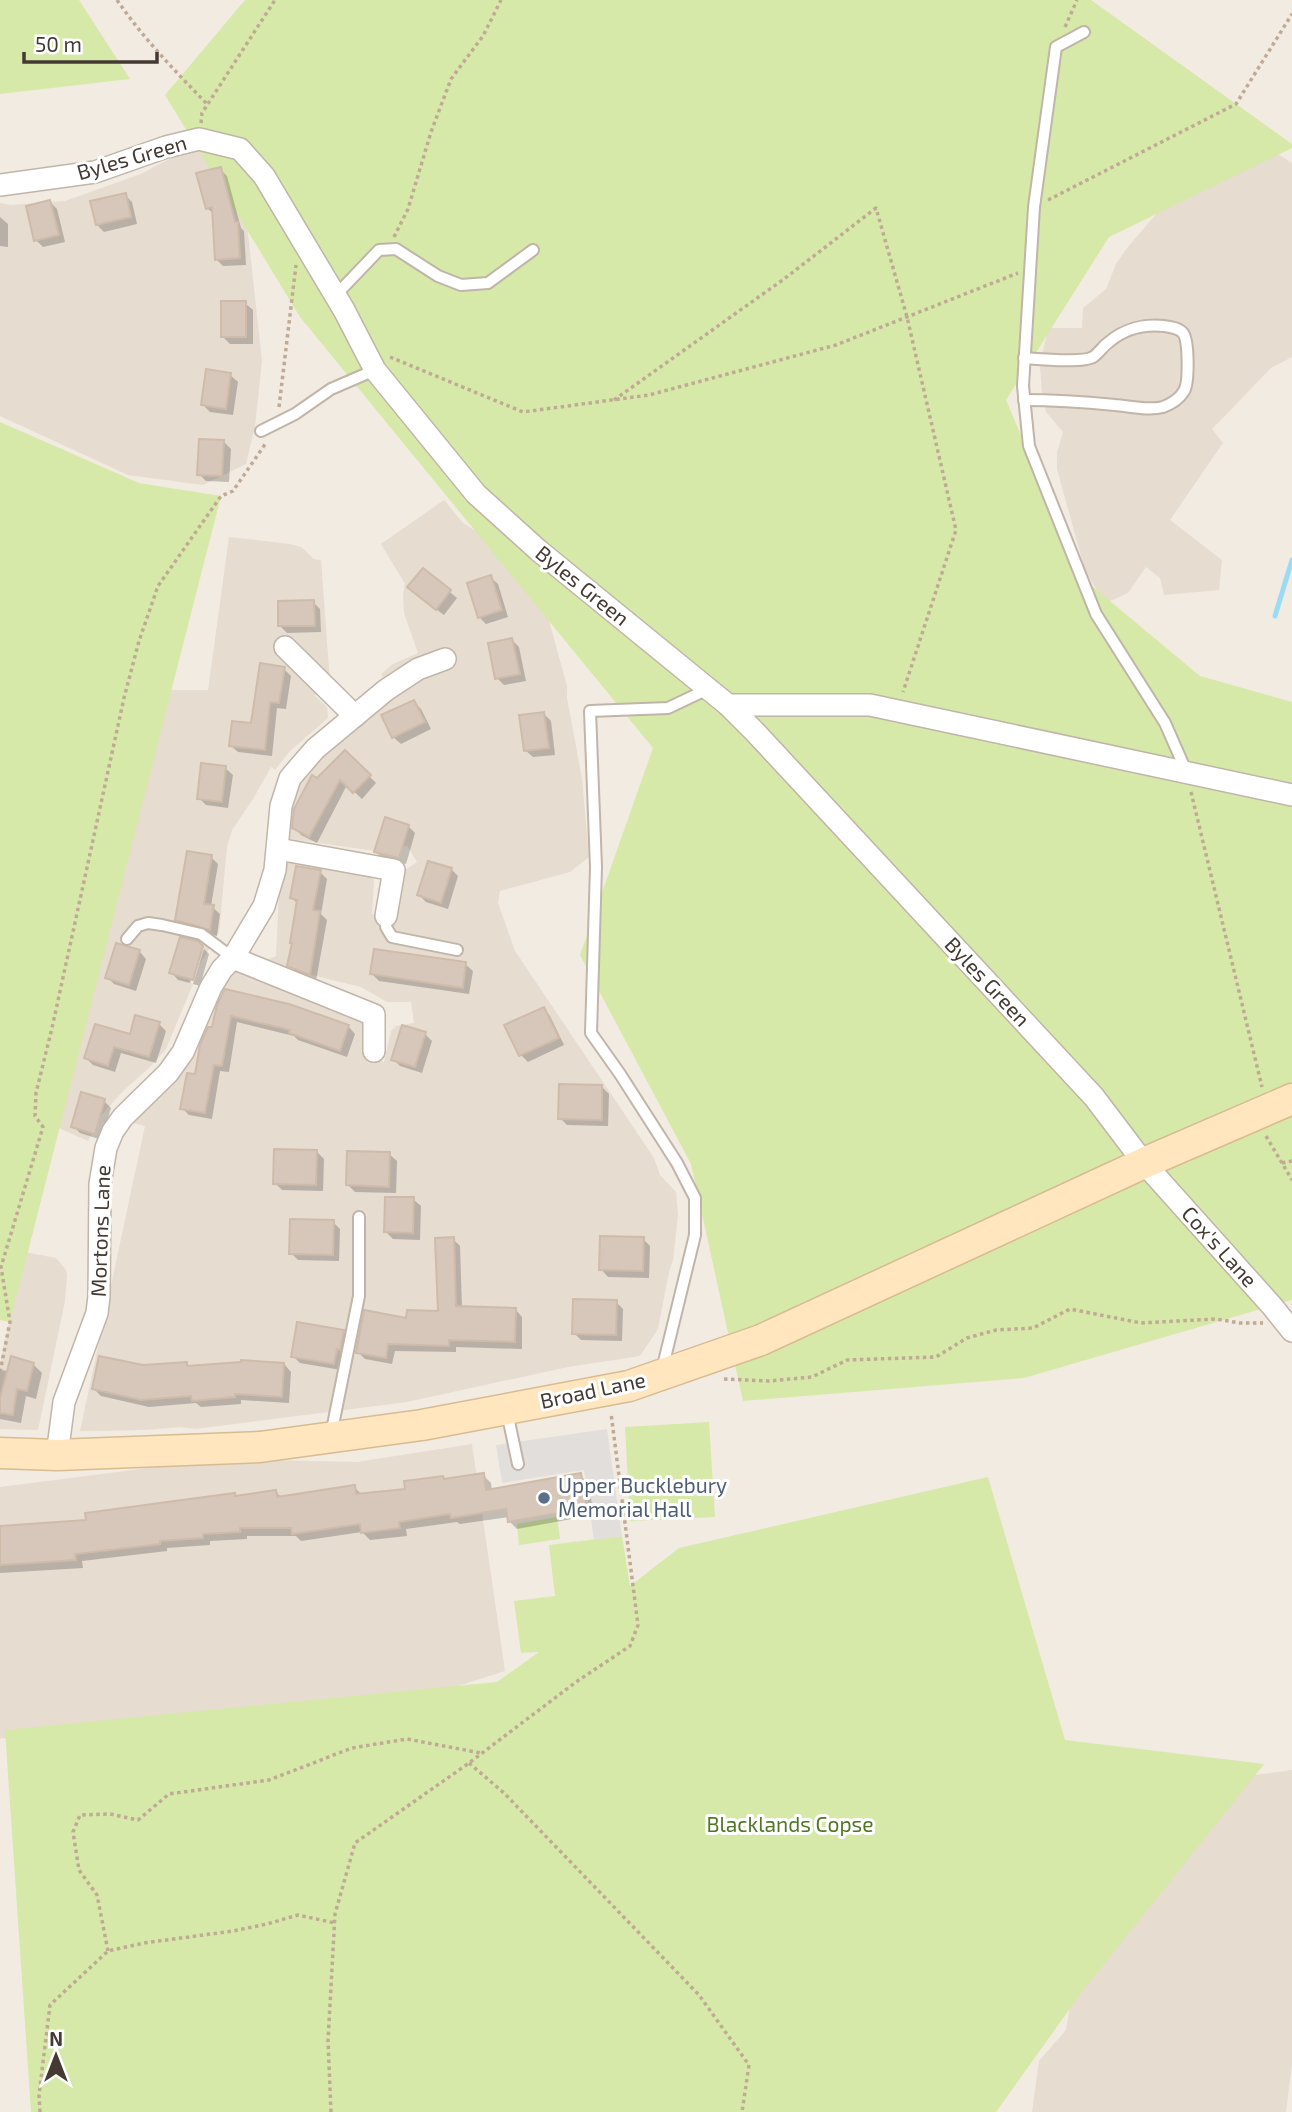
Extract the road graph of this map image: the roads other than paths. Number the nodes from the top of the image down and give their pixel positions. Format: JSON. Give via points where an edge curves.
{"nodes":[{"id":1,"x":1084,"y":32,"type":"dead end"},
{"id":2,"x":0,"y":185,"type":"edge"},
{"id":3,"x":533,"y":250,"type":"dead end"},
{"id":4,"x":335,"y":296,"type":"junction"},
{"id":5,"x":1024,"y":358,"type":"junction"},
{"id":6,"x":375,"y":370,"type":"junction"},
{"id":7,"x":1024,"y":400,"type":"junction"},
{"id":8,"x":261,"y":430,"type":"dead end"},
{"id":9,"x":285,"y":647,"type":"dead end"},
{"id":10,"x":445,"y":659,"type":"dead end"},
{"id":11,"x":708,"y":689,"type":"junction"},
{"id":12,"x":728,"y":705,"type":"junction"},
{"id":13,"x":355,"y":716,"type":"junction"},
{"id":14,"x":1187,"y":773,"type":"junction"},
{"id":15,"x":1292,"y":795,"type":"edge"},
{"id":16,"x":278,"y":849,"type":"junction"},
{"id":17,"x":386,"y":916,"type":"joint"},
{"id":18,"x":127,"y":939,"type":"dead end"},
{"id":19,"x":457,"y":950,"type":"dead end"},
{"id":20,"x":233,"y":958,"type":"junction"},
{"id":21,"x":374,"y":1051,"type":"dead end"},
{"id":22,"x":1271,"y":1108,"type":"edge"},
{"id":23,"x":1144,"y":1164,"type":"junction"},
{"id":24,"x":359,"y":1217,"type":"dead end"},
{"id":25,"x":1290,"y":1326,"type":"edge"},
{"id":26,"x":661,"y":1375,"type":"junction"},
{"id":27,"x":506,"y":1409,"type":"junction"},
{"id":28,"x":331,"y":1437,"type":"junction"},
{"id":29,"x":0,"y":1453,"type":"edge"},
{"id":30,"x":57,"y":1455,"type":"junction"},
{"id":31,"x":518,"y":1464,"type":"dead end"}],
"edges":[{"from":1,"to":5,"type":"lane","via":[[1056,47],[1034,207]]},
{"from":2,"to":4,"type":"street","name":"Byles Green","via":[[95,172],[200,139],[240,149],[264,176]]},
{"from":3,"to":4,"type":"lane","via":[[488,283],[461,285],[396,249],[379,250]]},
{"from":4,"to":6,"type":"street","name":"Byles Green"},
{"from":5,"to":7,"type":"lane"},
{"from":5,"to":7,"type":"lane","via":[[1084,360],[1133,328],[1175,328],[1186,340],[1187,382],[1175,401],[1162,407]]},
{"from":6,"to":8,"type":"lane","via":[[331,389]]},
{"from":6,"to":11,"type":"street","name":"Byles Green","via":[[477,494]]},
{"from":7,"to":14,"type":"lane","via":[[1029,446],[1096,614],[1165,723]]},
{"from":9,"to":13,"type":"street"},
{"from":10,"to":13,"type":"street","name":"Mortons Lane","via":[[400,680]]},
{"from":11,"to":12,"type":"street","name":"Byles Green"},
{"from":11,"to":26,"type":"lane","via":[[668,708],[590,711],[596,867],[591,1033],[695,1198],[695,1235]]},
{"from":12,"to":14,"type":"street","via":[[870,705]]},
{"from":12,"to":23,"type":"street","name":"Byles Green","via":[[1094,1097]]},
{"from":13,"to":16,"type":"street","name":"Mortons Lane","via":[[290,778],[281,806]]},
{"from":14,"to":15,"type":"street"},
{"from":16,"to":17,"type":"street","via":[[394,870]]},
{"from":16,"to":20,"type":"street","name":"Mortons Lane","via":[[264,906]]},
{"from":17,"to":19,"type":"lane","via":[[392,937]]},
{"from":18,"to":20,"type":"lane","via":[[138,926],[162,925],[201,934]]},
{"from":20,"to":21,"type":"street","via":[[374,1015]]},
{"from":20,"to":30,"type":"street","name":"Mortons Lane","via":[[207,995],[183,1052],[123,1117],[106,1147],[100,1184],[97,1313],[64,1402]]},
{"from":22,"to":23,"type":"street","name":"Broad Lane"},
{"from":23,"to":25,"type":"street","name":"Cox's Lane"},
{"from":23,"to":26,"type":"street","name":"Broad Lane","via":[[761,1340]]},
{"from":24,"to":28,"type":"lane","via":[[359,1296]]},
{"from":26,"to":27,"type":"street","name":"Broad Lane","via":[[629,1386]]},
{"from":27,"to":28,"type":"street","name":"Broad Lane"},
{"from":27,"to":31,"type":"lane"},
{"from":28,"to":30,"type":"street","name":"Broad Lane","via":[[260,1447]]},
{"from":29,"to":30,"type":"street","name":"Broad Lane"}]}
